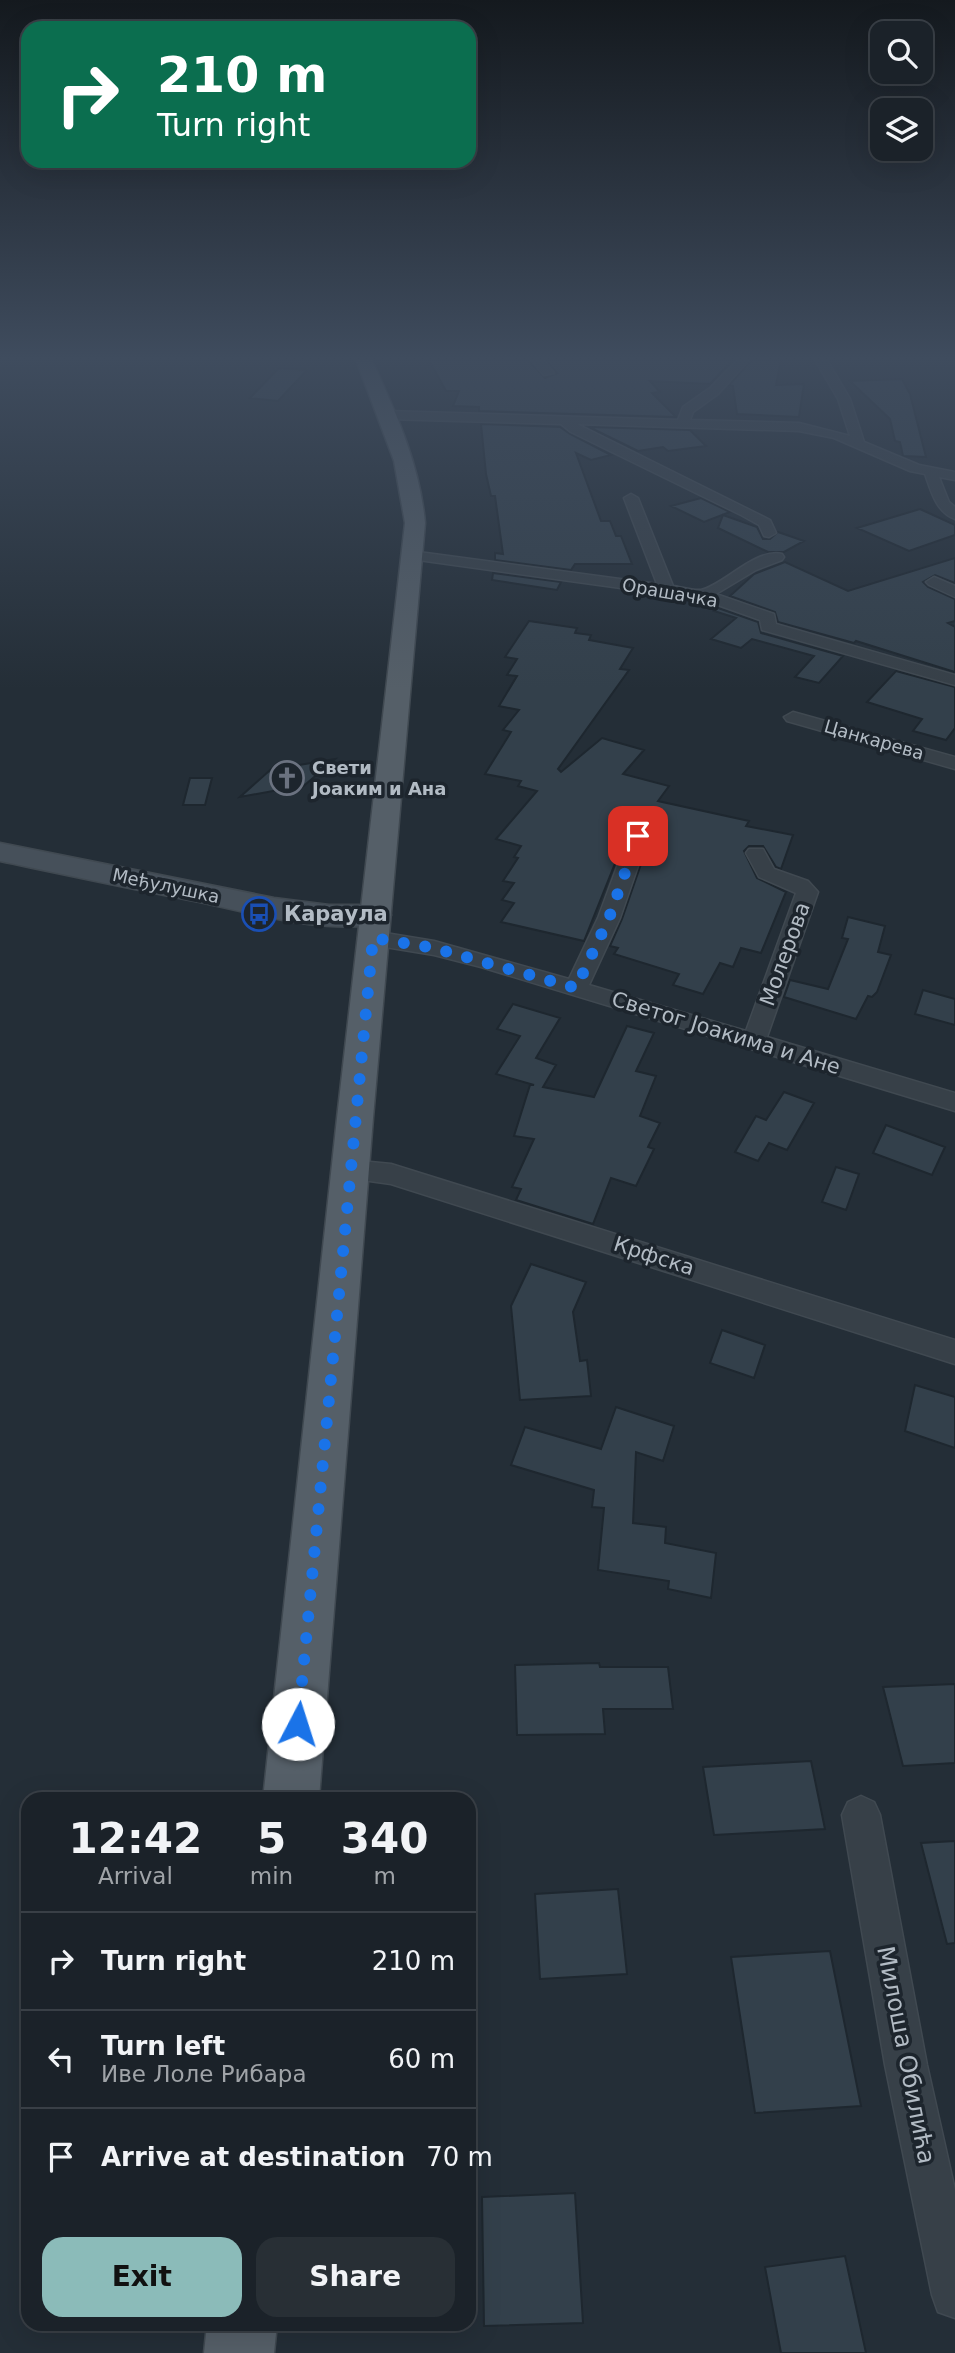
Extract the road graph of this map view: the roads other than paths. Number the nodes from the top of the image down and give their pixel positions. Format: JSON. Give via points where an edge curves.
{"nodes":[{"id":1,"x":404,"y":470,"type":"edge"},
{"id":2,"x":659,"y":470,"type":"edge"},
{"id":3,"x":922,"y":470,"type":"edge"},
{"id":4,"x":930,"y":473,"type":"junction"},
{"id":5,"x":955,"y":476,"type":"edge"},
{"id":6,"x":631,"y":498,"type":"dead end"},
{"id":7,"x":955,"y":515,"type":"edge"},
{"id":8,"x":769,"y":533,"type":"dead end"},
{"id":9,"x":411,"y":555,"type":"junction"},
{"id":10,"x":777,"y":557,"type":"dead end"},
{"id":11,"x":934,"y":582,"type":"dead end"},
{"id":12,"x":667,"y":591,"type":"junction"},
{"id":13,"x":955,"y":592,"type":"edge"},
{"id":14,"x":703,"y":595,"type":"junction"},
{"id":15,"x":955,"y":680,"type":"edge"},
{"id":16,"x":793,"y":717,"type":"dead end"},
{"id":17,"x":955,"y":763,"type":"edge"},
{"id":18,"x":638,"y":836,"type":"dead end"},
{"id":19,"x":0,"y":852,"type":"edge"},
{"id":20,"x":756,"y":853,"type":"dead end"},
{"id":21,"x":374,"y":927,"type":"junction"},
{"id":22,"x":576,"y":988,"type":"junction"},
{"id":23,"x":754,"y":1041,"type":"junction"},
{"id":24,"x":955,"y":1102,"type":"edge"},
{"id":25,"x":350,"y":1170,"type":"junction"},
{"id":26,"x":955,"y":1352,"type":"edge"},
{"id":27,"x":292,"y":1792,"type":"edge"},
{"id":28,"x":861,"y":1815,"type":"dead end"},
{"id":29,"x":955,"y":2295,"type":"edge"},
{"id":30,"x":241,"y":2331,"type":"edge"},
{"id":31,"x":239,"y":2353,"type":"edge"}],
"edges":[{"from":1,"to":9,"type":"main road","via":[[415,523]]},
{"from":2,"to":8,"type":"street","via":[[746,512],[765,523]]},
{"from":3,"to":4,"type":"street"},
{"from":4,"to":5,"type":"street"},
{"from":4,"to":7,"type":"street","via":[[943,504]]},
{"from":6,"to":12,"type":"street"},
{"from":9,"to":12,"type":"street","name":"Орашачка"},
{"from":9,"to":21,"type":"main road"},
{"from":10,"to":14,"type":"street"},
{"from":11,"to":13,"type":"street"},
{"from":12,"to":14,"type":"street","name":"Орашачка"},
{"from":14,"to":15,"type":"street","name":"Орашачка","via":[[768,617],[768,627]]},
{"from":16,"to":17,"type":"street","name":"Цанкарева"},
{"from":18,"to":22,"type":"street","via":[[609,918]]},
{"from":19,"to":21,"type":"street","name":"Међулушка"},
{"from":20,"to":23,"type":"street","name":"Молерова","via":[[766,873],[801,885],[807,895]]},
{"from":21,"to":22,"type":"street","name":"Светог Јоакима и Ане"},
{"from":21,"to":25,"type":"main road"},
{"from":22,"to":23,"type":"street","name":"Светог Јоакима и Ане"},
{"from":23,"to":24,"type":"street","name":"Светог Јоакима и Ане"},
{"from":25,"to":26,"type":"street","name":"Крфска","via":[[391,1174]]},
{"from":25,"to":27,"type":"main road"},
{"from":28,"to":29,"type":"street","name":"Милоша Обилића"},
{"from":30,"to":31,"type":"main road"}]}
